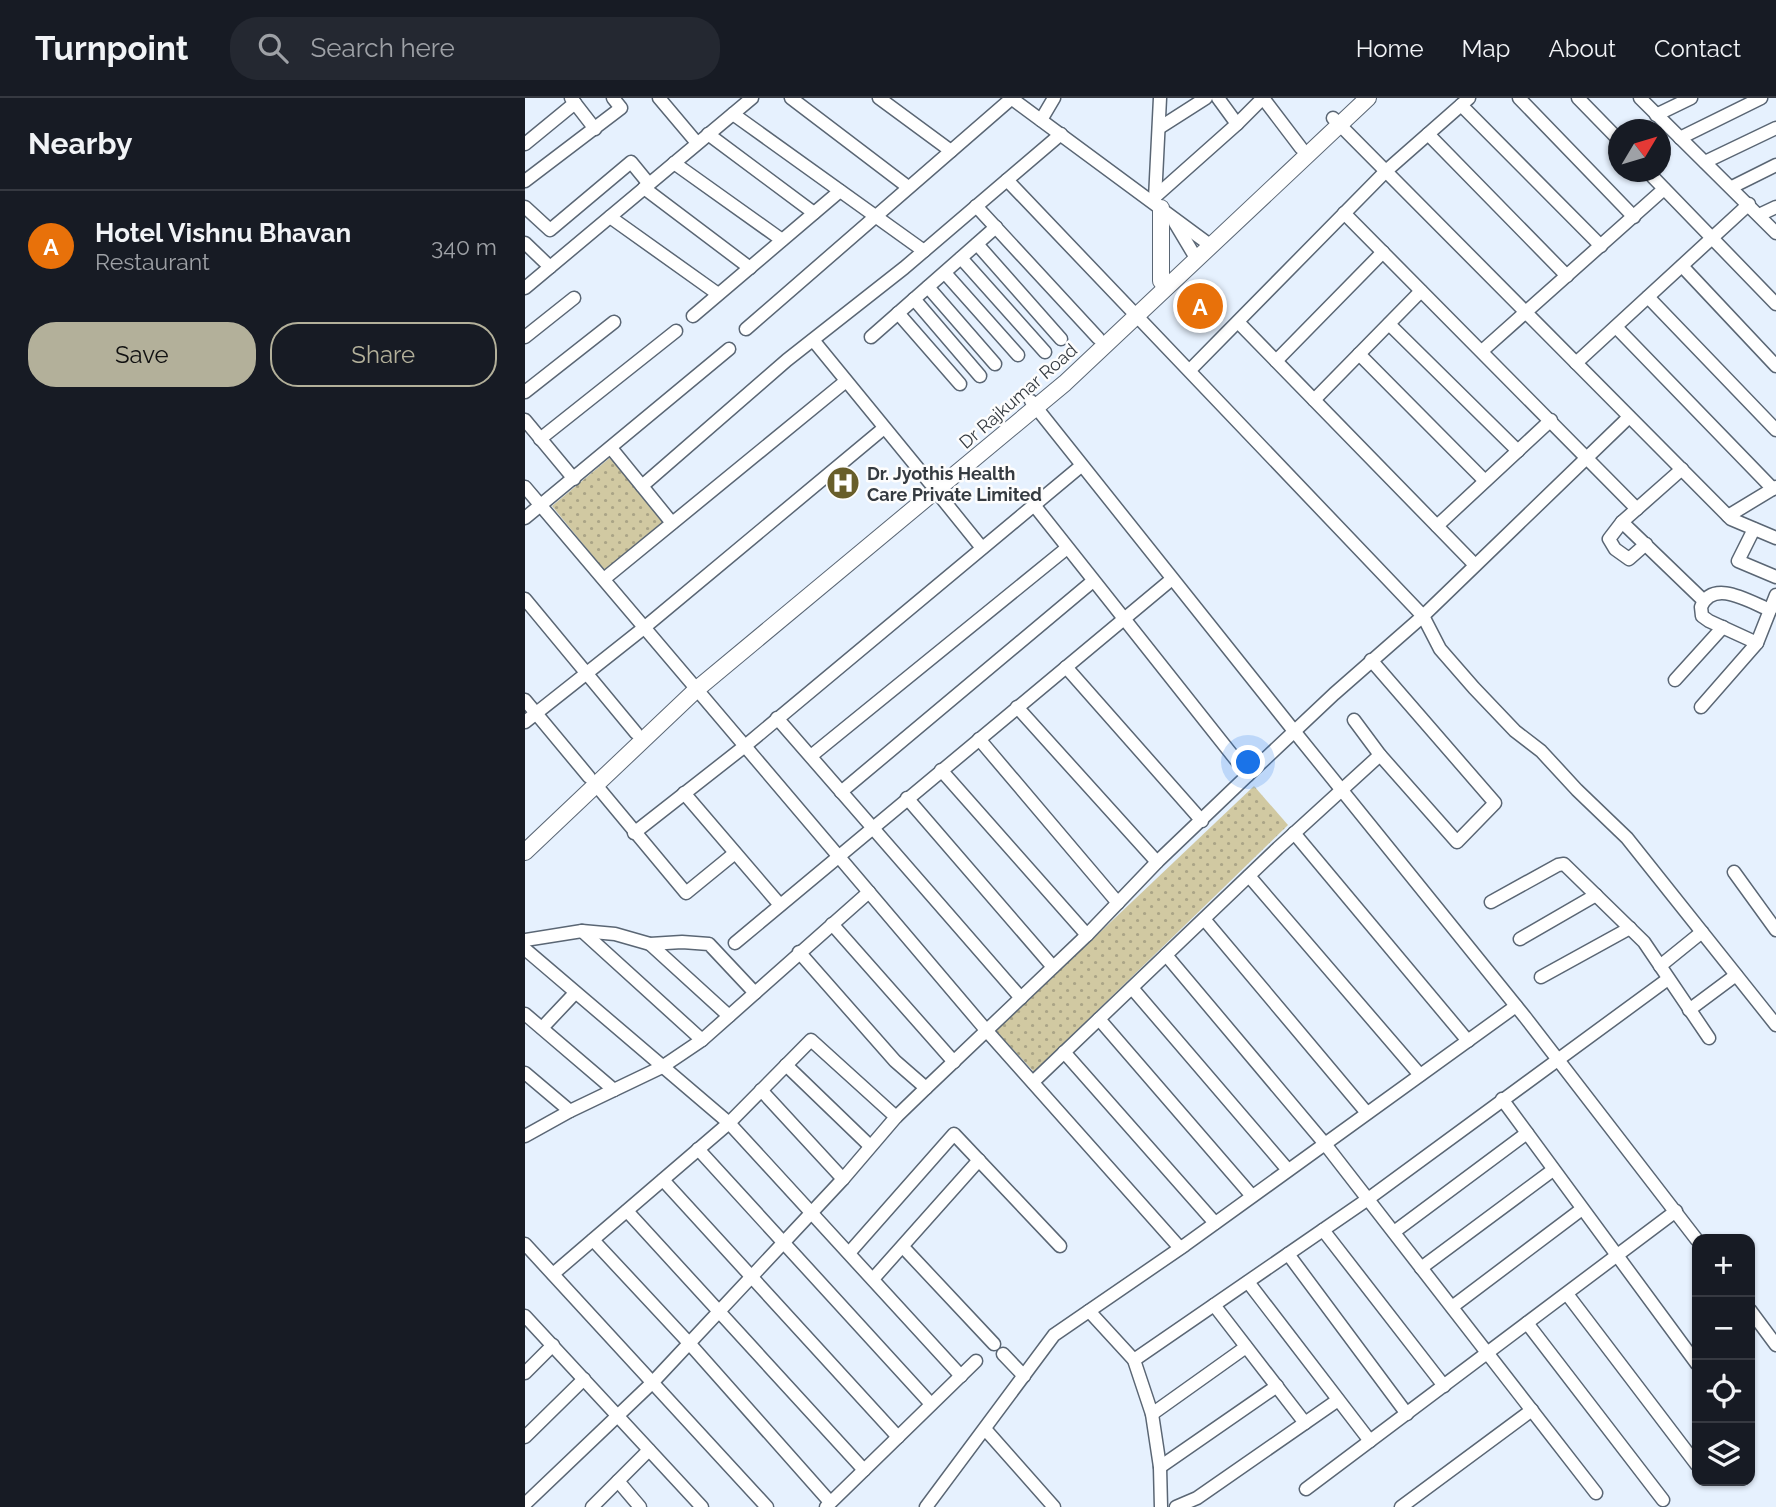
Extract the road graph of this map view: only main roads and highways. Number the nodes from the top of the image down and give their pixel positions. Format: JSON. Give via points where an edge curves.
{"nodes":[{"id":1,"x":1355,"y":98,"type":"edge"},
{"id":2,"x":1368,"y":98,"type":"edge"},
{"id":3,"x":1336,"y":122,"type":"junction"},
{"id":4,"x":1157,"y":202,"type":"road end"},
{"id":5,"x":1207,"y":242,"type":"junction"},
{"id":6,"x":1163,"y":284,"type":"junction"},
{"id":7,"x":1134,"y":312,"type":"junction"},
{"id":8,"x":1033,"y":404,"type":"junction"},
{"id":9,"x":694,"y":685,"type":"junction"},
{"id":10,"x":592,"y":781,"type":"junction"},
{"id":11,"x":525,"y":838,"type":"edge"},
{"id":12,"x":525,"y":852,"type":"edge"}],
"edges":[{"from":1,"to":3,"type":"main road","name":"Dr Rajkumar Road"},
{"from":2,"to":3,"type":"main road","name":"Dr Rajkumar Road"},
{"from":3,"to":5,"type":"main road","name":"Dr Rajkumar Road"},
{"from":3,"to":5,"type":"main road","name":"Dr Rajkumar Road","via":[[1301,148]]},
{"from":4,"to":6,"type":"main road"},
{"from":5,"to":6,"type":"main road","name":"Dr Rajkumar Road"},
{"from":6,"to":7,"type":"main road","name":"Dr Rajkumar Road"},
{"from":7,"to":8,"type":"main road","name":"Dr Rajkumar Road","via":[[1098,338]]},
{"from":7,"to":8,"type":"main road","name":"Dr Rajkumar Road","via":[[1065,383]]},
{"from":8,"to":9,"type":"main road","name":"Dr Rajkumar Road"},
{"from":9,"to":10,"type":"main road","name":"Dr Rajkumar Road"},
{"from":9,"to":10,"type":"main road","name":"Dr Rajkumar Road","via":[[636,733]]},
{"from":10,"to":11,"type":"main road","name":"Dr Rajkumar Road"},
{"from":10,"to":12,"type":"main road","name":"Dr Rajkumar Road"}]}
